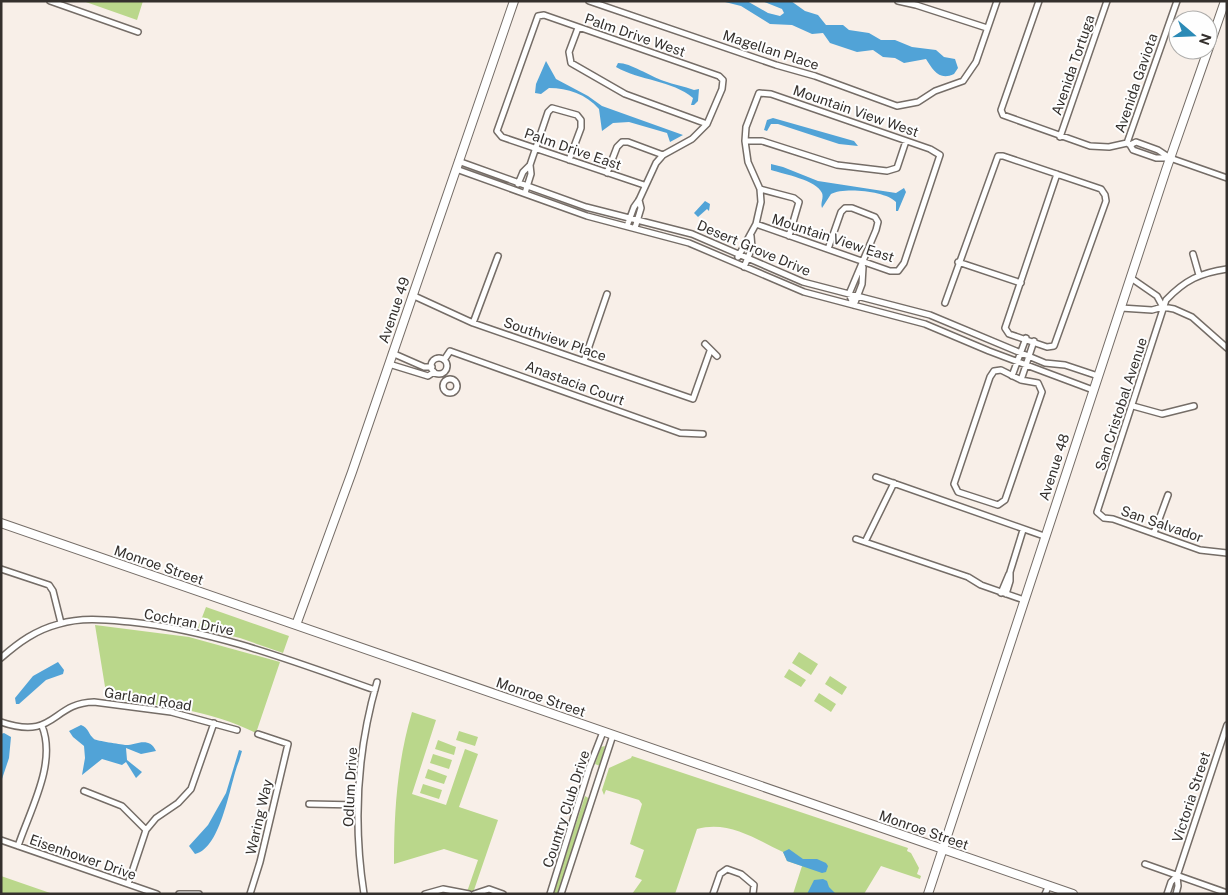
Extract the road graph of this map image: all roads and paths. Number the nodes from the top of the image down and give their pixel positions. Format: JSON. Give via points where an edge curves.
{"nodes":[{"id":1,"x":50,"y":1,"type":"edge"},
{"id":2,"x":514,"y":1,"type":"edge"},
{"id":3,"x":589,"y":1,"type":"edge"},
{"id":4,"x":898,"y":1,"type":"edge"},
{"id":5,"x":997,"y":1,"type":"edge"},
{"id":6,"x":1039,"y":1,"type":"edge"},
{"id":7,"x":1107,"y":1,"type":"edge"},
{"id":8,"x":1177,"y":1,"type":"edge"},
{"id":9,"x":1225,"y":1,"type":"edge"},
{"id":10,"x":1218,"y":21,"type":"edge"},
{"id":11,"x":578,"y":28,"type":"junction"},
{"id":12,"x":988,"y":28,"type":"junction"},
{"id":13,"x":138,"y":32,"type":"dead end"},
{"id":14,"x":1204,"y":60,"type":"edge"},
{"id":15,"x":707,"y":124,"type":"junction"},
{"id":16,"x":497,"y":131,"type":"joint"},
{"id":17,"x":1060,"y":137,"type":"junction"},
{"id":18,"x":906,"y":140,"type":"junction"},
{"id":19,"x":745,"y":141,"type":"junction"},
{"id":20,"x":1129,"y":144,"type":"junction"},
{"id":21,"x":536,"y":148,"type":"junction"},
{"id":22,"x":663,"y":155,"type":"junction"},
{"id":23,"x":1170,"y":158,"type":"junction"},
{"id":24,"x":569,"y":160,"type":"junction"},
{"id":25,"x":457,"y":165,"type":"junction"},
{"id":26,"x":530,"y":165,"type":"junction"},
{"id":27,"x":607,"y":173,"type":"junction"},
{"id":28,"x":1057,"y":174,"type":"junction"},
{"id":29,"x":1227,"y":178,"type":"edge"},
{"id":30,"x":519,"y":182,"type":"junction"},
{"id":31,"x":644,"y":185,"type":"junction"},
{"id":32,"x":527,"y":186,"type":"junction"},
{"id":33,"x":760,"y":189,"type":"junction"},
{"id":34,"x":516,"y":190,"type":"junction"},
{"id":35,"x":525,"y":193,"type":"junction"},
{"id":36,"x":640,"y":200,"type":"junction"},
{"id":37,"x":630,"y":218,"type":"junction"},
{"id":38,"x":638,"y":220,"type":"junction"},
{"id":39,"x":756,"y":224,"type":"junction"},
{"id":40,"x":627,"y":226,"type":"junction"},
{"id":41,"x":635,"y":228,"type":"junction"},
{"id":42,"x":751,"y":236,"type":"junction"},
{"id":43,"x":789,"y":236,"type":"junction"},
{"id":44,"x":828,"y":249,"type":"junction"},
{"id":45,"x":739,"y":254,"type":"junction"},
{"id":46,"x":1192,"y":254,"type":"dead end"},
{"id":47,"x":498,"y":256,"type":"dead end"},
{"id":48,"x":747,"y":258,"type":"junction"},
{"id":49,"x":864,"y":261,"type":"junction"},
{"id":50,"x":958,"y":262,"type":"junction"},
{"id":51,"x":736,"y":263,"type":"junction"},
{"id":52,"x":744,"y":267,"type":"junction"},
{"id":53,"x":902,"y":268,"type":"joint"},
{"id":54,"x":1227,"y":269,"type":"edge"},
{"id":55,"x":1199,"y":275,"type":"junction"},
{"id":56,"x":1130,"y":278,"type":"junction"},
{"id":57,"x":1021,"y":283,"type":"junction"},
{"id":58,"x":607,"y":294,"type":"dead end"},
{"id":59,"x":850,"y":294,"type":"junction"},
{"id":60,"x":412,"y":295,"type":"junction"},
{"id":61,"x":858,"y":296,"type":"junction"},
{"id":62,"x":945,"y":303,"type":"dead end"},
{"id":63,"x":854,"y":304,"type":"junction"},
{"id":64,"x":1163,"y":307,"type":"junction"},
{"id":65,"x":1121,"y":308,"type":"junction"},
{"id":66,"x":473,"y":323,"type":"junction"},
{"id":67,"x":1026,"y":338,"type":"junction"},
{"id":68,"x":1034,"y":341,"type":"junction"},
{"id":69,"x":705,"y":344,"type":"dead end"},
{"id":70,"x":1226,"y":346,"type":"edge"},
{"id":71,"x":710,"y":351,"type":"junction"},
{"id":72,"x":392,"y":353,"type":"junction"},
{"id":73,"x":1020,"y":354,"type":"junction"},
{"id":74,"x":717,"y":356,"type":"dead end"},
{"id":75,"x":1029,"y":357,"type":"junction"},
{"id":76,"x":444,"y":360,"type":"junction"},
{"id":77,"x":1018,"y":361,"type":"junction"},
{"id":78,"x":584,"y":362,"type":"junction"},
{"id":79,"x":1045,"y":363,"type":"junction"},
{"id":80,"x":388,"y":364,"type":"junction"},
{"id":81,"x":1026,"y":364,"type":"junction"},
{"id":82,"x":433,"y":369,"type":"junction"},
{"id":83,"x":1042,"y":371,"type":"junction"},
{"id":84,"x":443,"y":373,"type":"junction"},
{"id":85,"x":1012,"y":376,"type":"junction"},
{"id":86,"x":1098,"y":376,"type":"junction"},
{"id":87,"x":447,"y":379,"type":"dead end"},
{"id":88,"x":1021,"y":380,"type":"junction"},
{"id":89,"x":1093,"y":390,"type":"junction"},
{"id":90,"x":1133,"y":406,"type":"junction"},
{"id":91,"x":1194,"y":406,"type":"dead end"},
{"id":92,"x":703,"y":434,"type":"dead end"},
{"id":93,"x":876,"y":477,"type":"dead end"},
{"id":94,"x":894,"y":483,"type":"junction"},
{"id":95,"x":1168,"y":495,"type":"dead end"},
{"id":96,"x":1098,"y":508,"type":"joint"},
{"id":97,"x":1,"y":523,"type":"edge"},
{"id":98,"x":1024,"y":530,"type":"junction"},
{"id":99,"x":1154,"y":533,"type":"junction"},
{"id":100,"x":1044,"y":536,"type":"junction"},
{"id":101,"x":856,"y":539,"type":"dead end"},
{"id":102,"x":865,"y":542,"type":"junction"},
{"id":103,"x":1227,"y":553,"type":"edge"},
{"id":104,"x":1,"y":569,"type":"edge"},
{"id":105,"x":1003,"y":593,"type":"junction"},
{"id":106,"x":1024,"y":600,"type":"junction"},
{"id":107,"x":61,"y":623,"type":"junction"},
{"id":108,"x":296,"y":626,"type":"junction"},
{"id":109,"x":1,"y":658,"type":"edge"},
{"id":110,"x":377,"y":682,"type":"dead end"},
{"id":111,"x":375,"y":690,"type":"junction"},
{"id":112,"x":1,"y":722,"type":"edge"},
{"id":113,"x":214,"y":723,"type":"junction"},
{"id":114,"x":1227,"y":725,"type":"edge"},
{"id":115,"x":42,"y":726,"type":"junction"},
{"id":116,"x":237,"y":730,"type":"dead end"},
{"id":117,"x":604,"y":732,"type":"junction"},
{"id":118,"x":258,"y":734,"type":"dead end"},
{"id":119,"x":613,"y":735,"type":"junction"},
{"id":120,"x":84,"y":791,"type":"dead end"},
{"id":121,"x":309,"y":804,"type":"dead end"},
{"id":122,"x":358,"y":805,"type":"junction"},
{"id":123,"x":146,"y":830,"type":"junction"},
{"id":124,"x":1,"y":840,"type":"edge"},
{"id":125,"x":18,"y":846,"type":"junction"},
{"id":126,"x":942,"y":849,"type":"junction"},
{"id":127,"x":1145,"y":864,"type":"dead end"},
{"id":128,"x":1177,"y":876,"type":"junction"},
{"id":129,"x":128,"y":884,"type":"junction"},
{"id":130,"x":1049,"y":885,"type":"junction"},
{"id":131,"x":1227,"y":893,"type":"edge"},
{"id":132,"x":157,"y":894,"type":"edge"},
{"id":133,"x":179,"y":894,"type":"edge"},
{"id":134,"x":199,"y":894,"type":"edge"},
{"id":135,"x":250,"y":894,"type":"edge"},
{"id":136,"x":364,"y":894,"type":"edge"},
{"id":137,"x":425,"y":894,"type":"edge"},
{"id":138,"x":469,"y":894,"type":"edge"},
{"id":139,"x":474,"y":894,"type":"edge"},
{"id":140,"x":504,"y":894,"type":"edge"},
{"id":141,"x":550,"y":894,"type":"edge"},
{"id":142,"x":561,"y":894,"type":"edge"},
{"id":143,"x":713,"y":894,"type":"edge"},
{"id":144,"x":753,"y":894,"type":"edge"},
{"id":145,"x":928,"y":894,"type":"edge"},
{"id":146,"x":1045,"y":894,"type":"edge"},
{"id":147,"x":1074,"y":894,"type":"edge"},
{"id":148,"x":1167,"y":894,"type":"edge"},
{"id":149,"x":1176,"y":894,"type":"edge"}],
"edges":[{"from":1,"to":13,"type":"street"},
{"from":2,"to":25,"type":"main road","name":"Avenue 49"},
{"from":3,"to":12,"type":"street","name":"Magellan Place","via":[[897,106],[918,102],[943,88],[954,86],[970,73]]},
{"from":4,"to":12,"type":"street"},
{"from":5,"to":12,"type":"street","name":"Magellan Place"},
{"from":6,"to":17,"type":"street","via":[[1001,110],[1002,116]]},
{"from":7,"to":17,"type":"street","name":"Avenida Tortuga"},
{"from":8,"to":20,"type":"street","name":"Avenida Gaviota"},
{"from":9,"to":10,"type":"main road","name":"Avenue 48"},
{"from":11,"to":15,"type":"street","via":[[569,52],[572,64],[625,94]]},
{"from":11,"to":15,"type":"street","name":"Palm Drive West","via":[[719,76],[723,80],[722,89]]},
{"from":11,"to":16,"type":"street","name":"Palm Drive West","via":[[538,16]]},
{"from":14,"to":23,"type":"main road","name":"Avenue 48"},
{"from":15,"to":22,"type":"street","via":[[692,139]]},
{"from":16,"to":21,"type":"street","name":"Palm Drive East","via":[[502,137]]},
{"from":17,"to":20,"type":"street","via":[[1090,146]]},
{"from":18,"to":19,"type":"street","via":[[896,168],[887,171],[837,164],[762,141]]},
{"from":18,"to":19,"type":"street","name":"Mountain View West","via":[[772,94],[760,93],[746,127]]},
{"from":18,"to":53,"type":"street","name":"Mountain View West","via":[[934,150],[940,158]]},
{"from":19,"to":33,"type":"street","via":[[748,162]]},
{"from":20,"to":23,"type":"street","via":[[1136,142]]},
{"from":20,"to":23,"type":"street","via":[[1132,150],[1156,158]]},
{"from":21,"to":24,"type":"street","name":"Palm Drive East"},
{"from":21,"to":24,"type":"street","via":[[552,108],[577,115],[582,123]]},
{"from":21,"to":26,"type":"street"},
{"from":22,"to":27,"type":"street","via":[[622,142]]},
{"from":22,"to":31,"type":"street"},
{"from":23,"to":29,"type":"street"},
{"from":23,"to":56,"type":"main road","name":"Avenue 48"},
{"from":24,"to":27,"type":"street","name":"Palm Drive East"},
{"from":25,"to":30,"type":"street","name":"Desert Grove Drive"},
{"from":25,"to":34,"type":"street","name":"Desert Grove Drive"},
{"from":25,"to":60,"type":"main road","name":"Avenue 49"},
{"from":26,"to":30,"type":"street"},
{"from":26,"to":32,"type":"street"},
{"from":27,"to":31,"type":"street","name":"Palm Drive East"},
{"from":28,"to":50,"type":"street","via":[[1004,156],[996,158]]},
{"from":28,"to":57,"type":"street"},
{"from":28,"to":68,"type":"street","via":[[1101,189],[1106,201],[1056,342],[1050,348]]},
{"from":30,"to":32,"type":"street","name":"Desert Grove Drive"},
{"from":30,"to":34,"type":"street"},
{"from":31,"to":36,"type":"street"},
{"from":32,"to":35,"type":"street"},
{"from":32,"to":37,"type":"street","name":"Desert Grove Drive","via":[[586,207]]},
{"from":33,"to":39,"type":"street"},
{"from":33,"to":43,"type":"street","via":[[799,202]]},
{"from":34,"to":35,"type":"street","name":"Desert Grove Drive"},
{"from":35,"to":40,"type":"street","name":"Desert Grove Drive","via":[[587,216]]},
{"from":36,"to":37,"type":"street"},
{"from":36,"to":38,"type":"street"},
{"from":37,"to":38,"type":"street","name":"Desert Grove Drive"},
{"from":37,"to":40,"type":"street"},
{"from":38,"to":41,"type":"street"},
{"from":38,"to":45,"type":"street","name":"Desert Grove Drive","via":[[692,234]]},
{"from":39,"to":42,"type":"street"},
{"from":39,"to":43,"type":"street","name":"Mountain View East"},
{"from":40,"to":41,"type":"street","name":"Desert Grove Drive"},
{"from":41,"to":51,"type":"street","name":"Desert Grove Drive","via":[[689,243]]},
{"from":42,"to":45,"type":"street"},
{"from":42,"to":48,"type":"street","via":[[752,248]]},
{"from":43,"to":44,"type":"street","name":"Mountain View East"},
{"from":44,"to":49,"type":"street","name":"Mountain View East"},
{"from":44,"to":49,"type":"street","via":[[842,212],[845,208],[852,208],[872,215],[878,222]]},
{"from":45,"to":48,"type":"street","name":"Desert Grove Drive"},
{"from":45,"to":51,"type":"street"},
{"from":46,"to":55,"type":"street"},
{"from":47,"to":66,"type":"street"},
{"from":48,"to":52,"type":"street"},
{"from":48,"to":59,"type":"street","name":"Desert Grove Drive","via":[[803,282]]},
{"from":49,"to":53,"type":"street","name":"Mountain View East","via":[[894,272]]},
{"from":49,"to":59,"type":"street"},
{"from":49,"to":61,"type":"street"},
{"from":50,"to":57,"type":"street"},
{"from":50,"to":62,"type":"street"},
{"from":51,"to":52,"type":"street","name":"Desert Grove Drive"},
{"from":52,"to":63,"type":"street","name":"Desert Grove Drive","via":[[796,289]]},
{"from":54,"to":55,"type":"street"},
{"from":55,"to":64,"type":"street","via":[[1184,282]]},
{"from":56,"to":64,"type":"street","via":[[1157,296]]},
{"from":56,"to":65,"type":"main road","name":"Avenue 48"},
{"from":57,"to":67,"type":"street","via":[[1004,328],[1007,333]]},
{"from":58,"to":78,"type":"street"},
{"from":59,"to":61,"type":"street","name":"Desert Grove Drive"},
{"from":59,"to":63,"type":"street"},
{"from":60,"to":66,"type":"street","name":"Southview Place"},
{"from":60,"to":72,"type":"main road","name":"Avenue 49"},
{"from":61,"to":63,"type":"street"},
{"from":61,"to":73,"type":"street","name":"Desert Grove Drive","via":[[930,315]]},
{"from":63,"to":77,"type":"street","name":"Desert Grove Drive","via":[[925,324]]},
{"from":64,"to":65,"type":"street","via":[[1152,310]]},
{"from":64,"to":70,"type":"street","via":[[1192,317]]},
{"from":64,"to":90,"type":"street","name":"San Cristobal Avenue"},
{"from":65,"to":86,"type":"main road","name":"Avenue 48"},
{"from":66,"to":78,"type":"street","name":"Southview Place"},
{"from":67,"to":68,"type":"street"},
{"from":67,"to":73,"type":"street"},
{"from":68,"to":75,"type":"street"},
{"from":69,"to":71,"type":"street"},
{"from":71,"to":74,"type":"street"},
{"from":71,"to":78,"type":"street","name":"Southview Place","via":[[693,399]]},
{"from":72,"to":80,"type":"main road","name":"Avenue 49"},
{"from":72,"to":82,"type":"street"},
{"from":73,"to":75,"type":"street","name":"Desert Grove Drive"},
{"from":73,"to":77,"type":"street"},
{"from":75,"to":79,"type":"street","name":"Desert Grove Drive"},
{"from":75,"to":81,"type":"street"},
{"from":76,"to":82,"type":"street","name":"Anastacia Court","via":[[436,359]]},
{"from":76,"to":84,"type":"street","via":[[447,365]]},
{"from":76,"to":92,"type":"street","name":"Anastacia Court","via":[[450,351],[680,433]]},
{"from":77,"to":81,"type":"street","name":"Desert Grove Drive"},
{"from":77,"to":85,"type":"street"},
{"from":79,"to":83,"type":"street"},
{"from":79,"to":86,"type":"street","name":"Desert Grove Drive","via":[[1065,365]]},
{"from":80,"to":82,"type":"street","via":[[428,376]]},
{"from":80,"to":108,"type":"main road","name":"Avenue 49"},
{"from":81,"to":83,"type":"street","name":"Desert Grove Drive"},
{"from":81,"to":88,"type":"street"},
{"from":82,"to":84,"type":"street"},
{"from":83,"to":89,"type":"street","name":"Desert Grove Drive"},
{"from":84,"to":87,"type":"street"},
{"from":85,"to":88,"type":"street"},
{"from":85,"to":88,"type":"street","via":[[1001,370],[992,373],[954,484],[958,492],[998,505],[1005,500],[1042,392],[1038,383]]},
{"from":86,"to":89,"type":"main road","name":"Avenue 48"},
{"from":89,"to":100,"type":"main road","name":"Avenue 48"},
{"from":90,"to":91,"type":"street","via":[[1162,414]]},
{"from":90,"to":96,"type":"street","name":"San Cristobal Avenue"},
{"from":93,"to":94,"type":"street"},
{"from":94,"to":98,"type":"street"},
{"from":94,"to":102,"type":"street"},
{"from":95,"to":99,"type":"street"},
{"from":96,"to":99,"type":"street","name":"San Salvador","via":[[1099,516]]},
{"from":97,"to":108,"type":"main road","name":"Monroe Street"},
{"from":98,"to":100,"type":"street"},
{"from":98,"to":105,"type":"street"},
{"from":99,"to":103,"type":"street","name":"San Salvador","via":[[1200,550]]},
{"from":100,"to":106,"type":"main road","name":"Avenue 48"},
{"from":101,"to":102,"type":"street"},
{"from":102,"to":105,"type":"street","via":[[968,577]]},
{"from":104,"to":107,"type":"street","via":[[49,585]]},
{"from":105,"to":106,"type":"street"},
{"from":106,"to":126,"type":"main road","name":"Avenue 48"},
{"from":107,"to":109,"type":"street","name":"Cochran Drive","via":[[28,636]]},
{"from":107,"to":111,"type":"street","name":"Cochran Drive","via":[[108,620],[196,632],[255,648]]},
{"from":108,"to":117,"type":"main road","name":"Monroe Street"},
{"from":110,"to":111,"type":"street","name":"Odlum Drive"},
{"from":111,"to":122,"type":"street","name":"Odlum Drive","via":[[362,748]]},
{"from":112,"to":115,"type":"street","via":[[17,727]]},
{"from":113,"to":115,"type":"street","name":"Garland Road","via":[[148,708],[94,702],[69,707]]},
{"from":113,"to":116,"type":"street","name":"Garland Road"},
{"from":113,"to":123,"type":"street","via":[[191,789]]},
{"from":114,"to":128,"type":"street","name":"Victoria Street"},
{"from":115,"to":125,"type":"street","via":[[47,739],[47,761]]},
{"from":117,"to":119,"type":"main road","name":"Monroe Street"},
{"from":117,"to":141,"type":"street","name":"Country Club Drive","via":[[589,768]]},
{"from":118,"to":135,"type":"street","name":"Waring Way","via":[[288,744]]},
{"from":119,"to":126,"type":"main road","name":"Monroe Street"},
{"from":119,"to":142,"type":"street","name":"Country Club Drive"},
{"from":120,"to":123,"type":"street","via":[[122,806]]},
{"from":121,"to":122,"type":"street"},
{"from":122,"to":136,"type":"street","name":"Odlum Drive"},
{"from":123,"to":129,"type":"street"},
{"from":124,"to":125,"type":"street","name":"Eisenhower Drive"},
{"from":125,"to":129,"type":"street","name":"Eisenhower Drive"},
{"from":126,"to":130,"type":"main road","name":"Monroe Street"},
{"from":126,"to":145,"type":"main road","name":"Avenue 48"},
{"from":127,"to":128,"type":"street"},
{"from":128,"to":131,"type":"street"},
{"from":128,"to":148,"type":"street","name":"Victoria Street"},
{"from":128,"to":149,"type":"street","name":"Victoria Street"},
{"from":129,"to":132,"type":"street","name":"Eisenhower Drive"},
{"from":130,"to":146,"type":"street"},
{"from":130,"to":147,"type":"main road","name":"Monroe Street"},
{"from":133,"to":134,"type":"street"},
{"from":137,"to":138,"type":"street","via":[[442,889]]},
{"from":139,"to":140,"type":"street","via":[[489,889]]},
{"from":143,"to":144,"type":"street","via":[[723,870],[732,869],[750,879],[754,884]]}]}
